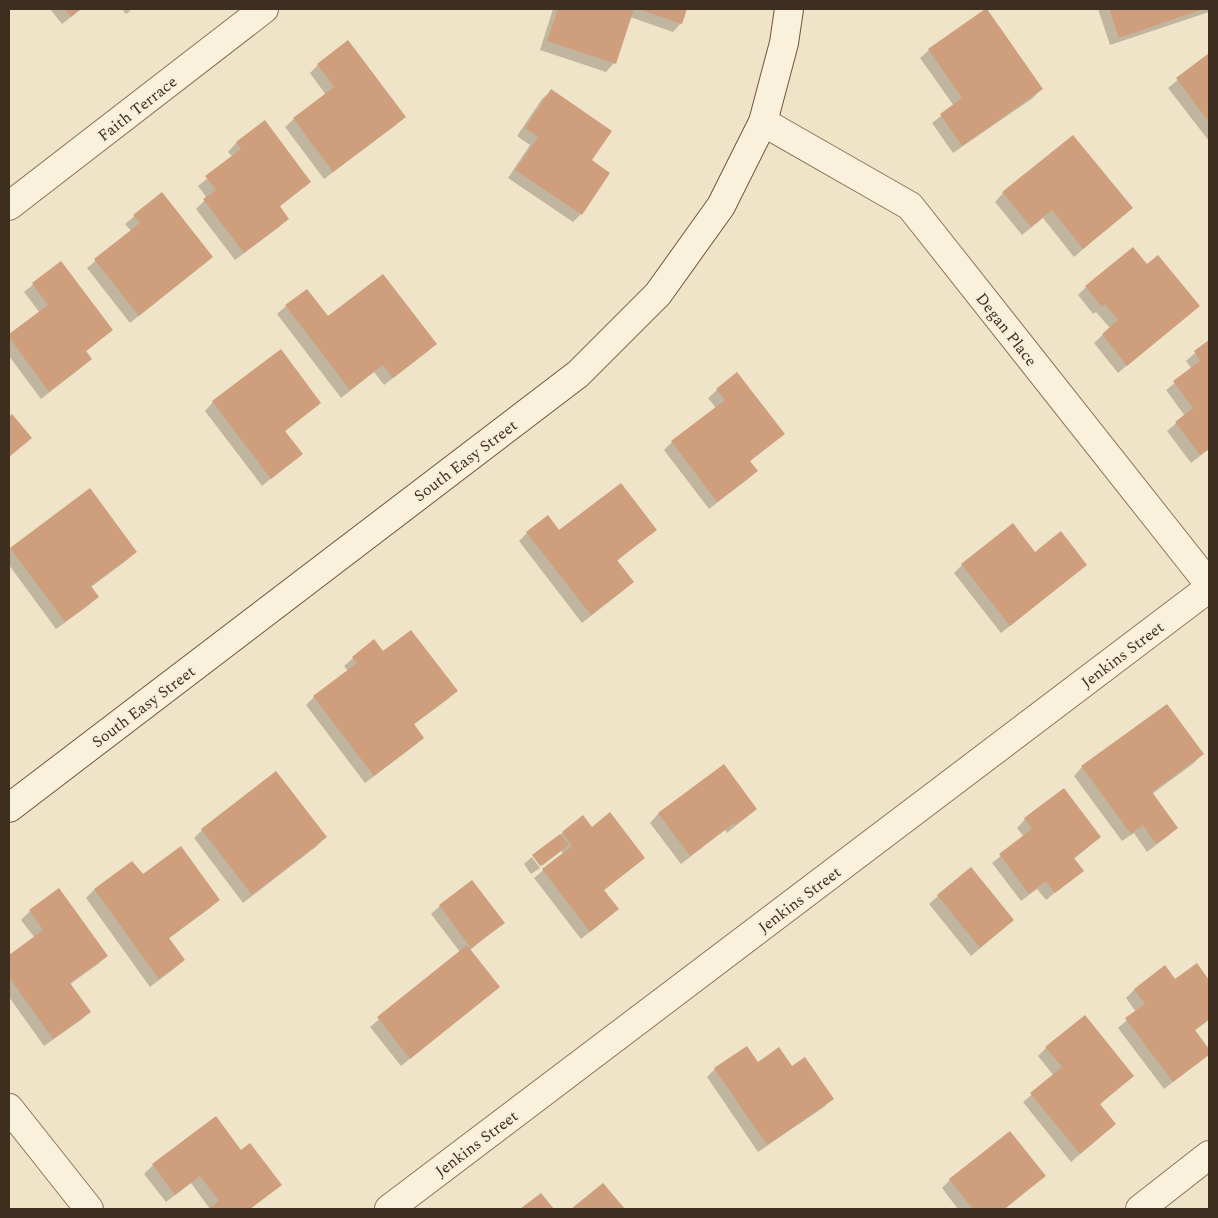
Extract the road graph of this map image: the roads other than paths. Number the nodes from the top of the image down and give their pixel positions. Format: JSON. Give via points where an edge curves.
{"nodes":[{"id":1,"x":264,"y":9,"type":"edge"},
{"id":2,"x":789,"y":9,"type":"edge"},
{"id":3,"x":764,"y":122,"type":"junction"},
{"id":4,"x":9,"y":206,"type":"edge"},
{"id":5,"x":1209,"y":584,"type":"edge"},
{"id":6,"x":1209,"y":588,"type":"edge"},
{"id":7,"x":9,"y":808,"type":"edge"},
{"id":8,"x":9,"y":1108,"type":"edge"},
{"id":9,"x":1209,"y":1155,"type":"edge"},
{"id":10,"x":89,"y":1209,"type":"edge"},
{"id":11,"x":389,"y":1209,"type":"edge"},
{"id":12,"x":1140,"y":1209,"type":"edge"}],
"edges":[{"from":1,"to":4,"type":"street","name":"Faith Terrace"},
{"from":2,"to":3,"type":"street","name":"South Easy Street","via":[[784,44]]},
{"from":3,"to":5,"type":"street","name":"Degan Place","via":[[910,206]]},
{"from":3,"to":7,"type":"street","name":"South Easy Street","via":[[720,206],[658,294],[578,374]]},
{"from":6,"to":11,"type":"street","name":"Jenkins Street"},
{"from":8,"to":10,"type":"street"},
{"from":9,"to":12,"type":"street"}]}
